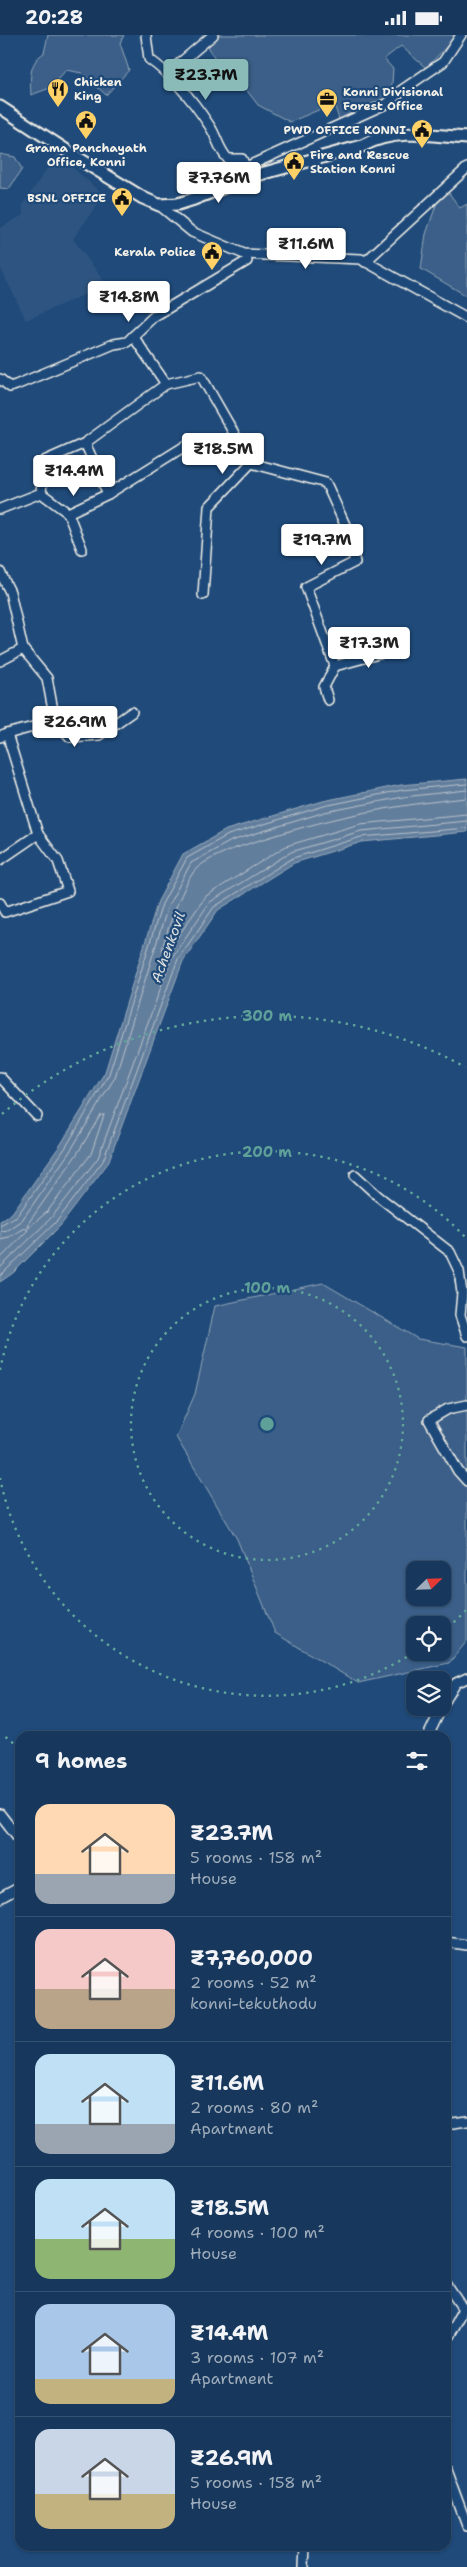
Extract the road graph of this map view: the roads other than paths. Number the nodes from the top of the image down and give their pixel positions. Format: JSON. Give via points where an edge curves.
{"nodes":[{"id":1,"x":146,"y":35,"type":"edge"},
{"id":2,"x":213,"y":35,"type":"edge"},
{"id":3,"x":461,"y":35,"type":"edge"},
{"id":4,"x":168,"y":73,"type":"junction"},
{"id":5,"x":0,"y":107,"type":"edge"},
{"id":6,"x":467,"y":138,"type":"edge"},
{"id":7,"x":467,"y":169,"type":"edge"},
{"id":8,"x":248,"y":172,"type":"junction"},
{"id":9,"x":159,"y":205,"type":"junction"},
{"id":10,"x":247,"y":261,"type":"dead end"},
{"id":11,"x":365,"y":262,"type":"junction"},
{"id":12,"x":467,"y":318,"type":"edge"},
{"id":13,"x":133,"y":336,"type":"junction"},
{"id":14,"x":0,"y":379,"type":"edge"},
{"id":15,"x":166,"y":384,"type":"junction"},
{"id":16,"x":85,"y":443,"type":"junction"},
{"id":17,"x":185,"y":445,"type":"dead end"},
{"id":18,"x":251,"y":463,"type":"junction"},
{"id":19,"x":41,"y":493,"type":"junction"},
{"id":20,"x":108,"y":494,"type":"junction"},
{"id":21,"x":0,"y":509,"type":"edge"},
{"id":22,"x":68,"y":513,"type":"junction"},
{"id":23,"x":82,"y":549,"type":"dead end"},
{"id":24,"x":0,"y":572,"type":"edge"},
{"id":25,"x":203,"y":595,"type":"dead end"},
{"id":26,"x":23,"y":649,"type":"junction"},
{"id":27,"x":397,"y":649,"type":"dead end"},
{"id":28,"x":0,"y":661,"type":"edge"},
{"id":29,"x":335,"y":666,"type":"junction"},
{"id":30,"x":328,"y":700,"type":"dead end"},
{"id":31,"x":132,"y":712,"type":"dead end"},
{"id":32,"x":55,"y":721,"type":"junction"},
{"id":33,"x":4,"y":735,"type":"edge"},
{"id":34,"x":38,"y":835,"type":"junction"},
{"id":35,"x":0,"y":860,"type":"edge"},
{"id":36,"x":2,"y":910,"type":"edge"},
{"id":37,"x":0,"y":1077,"type":"edge"},
{"id":38,"x":38,"y":1116,"type":"dead end"},
{"id":39,"x":355,"y":1175,"type":"dead end"},
{"id":40,"x":467,"y":1336,"type":"edge"},
{"id":41,"x":467,"y":1405,"type":"edge"},
{"id":42,"x":467,"y":1481,"type":"edge"},
{"id":43,"x":467,"y":1678,"type":"edge"},
{"id":44,"x":451,"y":1692,"type":"edge"},
{"id":45,"x":438,"y":1716,"type":"edge"},
{"id":46,"x":430,"y":1731,"type":"edge"},
{"id":47,"x":0,"y":1814,"type":"edge"},
{"id":48,"x":15,"y":1834,"type":"edge"},
{"id":49,"x":15,"y":1890,"type":"edge"},
{"id":50,"x":0,"y":1898,"type":"edge"},
{"id":51,"x":451,"y":1943,"type":"edge"},
{"id":52,"x":467,"y":1945,"type":"edge"},
{"id":53,"x":467,"y":2121,"type":"edge"},
{"id":54,"x":451,"y":2123,"type":"edge"},
{"id":55,"x":451,"y":2291,"type":"edge"},
{"id":56,"x":451,"y":2331,"type":"edge"},
{"id":57,"x":451,"y":2483,"type":"edge"},
{"id":58,"x":467,"y":2526,"type":"edge"},
{"id":59,"x":305,"y":2551,"type":"edge"},
{"id":60,"x":304,"y":2567,"type":"edge"}],
"edges":[{"from":1,"to":4,"type":"street","via":[[149,59]]},
{"from":2,"to":4,"type":"street"},
{"from":3,"to":8,"type":"street","via":[[443,62],[388,103]]},
{"from":4,"to":8,"type":"street","via":[[211,127],[222,153],[228,159],[242,159]]},
{"from":5,"to":9,"type":"main road","via":[[95,169]]},
{"from":6,"to":8,"type":"main road","via":[[406,133]]},
{"from":7,"to":11,"type":"street"},
{"from":8,"to":9,"type":"main road","via":[[194,199]]},
{"from":9,"to":11,"type":"street","via":[[192,232],[244,254],[360,259]]},
{"from":10,"to":13,"type":"street","via":[[165,309]]},
{"from":11,"to":12,"type":"street"},
{"from":13,"to":14,"type":"street","via":[[127,342],[114,344],[10,387]]},
{"from":13,"to":15,"type":"street"},
{"from":15,"to":16,"type":"street"},
{"from":15,"to":18,"type":"street","via":[[201,376]]},
{"from":16,"to":19,"type":"street","via":[[44,461]]},
{"from":16,"to":20,"type":"street"},
{"from":17,"to":20,"type":"street"},
{"from":18,"to":25,"type":"street","via":[[210,507]]},
{"from":18,"to":29,"type":"street","via":[[326,483],[346,527],[355,562],[306,587]]},
{"from":19,"to":21,"type":"street"},
{"from":19,"to":22,"type":"street"},
{"from":20,"to":22,"type":"street"},
{"from":22,"to":23,"type":"street"},
{"from":24,"to":26,"type":"street","via":[[10,592]]},
{"from":26,"to":28,"type":"street"},
{"from":26,"to":32,"type":"street","via":[[47,678]]},
{"from":27,"to":29,"type":"street"},
{"from":29,"to":30,"type":"street","via":[[324,687]]},
{"from":31,"to":32,"type":"street","via":[[99,735],[70,737]]},
{"from":32,"to":33,"type":"street"},
{"from":33,"to":34,"type":"street"},
{"from":34,"to":35,"type":"street"},
{"from":34,"to":36,"type":"street","via":[[58,861],[68,891]]},
{"from":37,"to":38,"type":"street"},
{"from":39,"to":40,"type":"street","via":[[450,1252],[459,1271],[460,1315]]},
{"from":41,"to":42,"type":"street","via":[[448,1409],[429,1420]]},
{"from":43,"to":44,"type":"street","via":[[456,1683]]},
{"from":45,"to":46,"type":"street"},
{"from":47,"to":48,"type":"street"},
{"from":49,"to":50,"type":"street"},
{"from":51,"to":52,"type":"street"},
{"from":53,"to":54,"type":"street"},
{"from":55,"to":56,"type":"street","via":[[463,2309]]},
{"from":57,"to":58,"type":"street"},
{"from":59,"to":60,"type":"street"}]}
